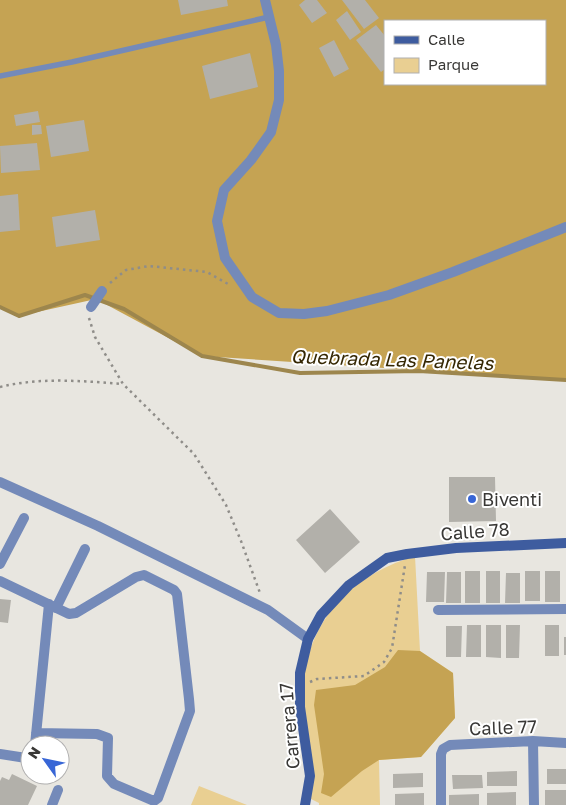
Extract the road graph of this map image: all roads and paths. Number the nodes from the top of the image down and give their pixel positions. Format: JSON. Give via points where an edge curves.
{"nodes":[{"id":1,"x":265,"y":0,"type":"edge"},
{"id":2,"x":269,"y":16,"type":"junction"},
{"id":3,"x":0,"y":76,"type":"edge"},
{"id":4,"x":566,"y":226,"type":"edge"},
{"id":5,"x":229,"y":284,"type":"dead end"},
{"id":6,"x":102,"y":291,"type":"joint"},
{"id":7,"x":91,"y":307,"type":"joint"},
{"id":8,"x":123,"y":384,"type":"junction"},
{"id":9,"x":0,"y":387,"type":"edge"},
{"id":10,"x":0,"y":482,"type":"edge"},
{"id":11,"x":24,"y":518,"type":"dead end"},
{"id":12,"x":566,"y":544,"type":"edge"},
{"id":13,"x":85,"y":549,"type":"dead end"},
{"id":14,"x":387,"y":558,"type":"joint"},
{"id":15,"x":406,"y":559,"type":"dead end"},
{"id":16,"x":0,"y":564,"type":"edge"},
{"id":17,"x":0,"y":581,"type":"edge"},
{"id":18,"x":52,"y":606,"type":"junction"},
{"id":19,"x":566,"y":609,"type":"edge"},
{"id":20,"x":268,"y":610,"type":"junction"},
{"id":21,"x":438,"y":610,"type":"dead end"},
{"id":22,"x":308,"y":639,"type":"junction"},
{"id":23,"x":305,"y":684,"type":"dead end"},
{"id":24,"x":36,"y":733,"type":"joint"},
{"id":25,"x":533,"y":741,"type":"junction"},
{"id":26,"x":566,"y":743,"type":"edge"},
{"id":27,"x":0,"y":754,"type":"edge"},
{"id":28,"x":20,"y":757,"type":"edge"},
{"id":29,"x":58,"y":790,"type":"dead end"},
{"id":30,"x":52,"y":805,"type":"edge"},
{"id":31,"x":305,"y":805,"type":"edge"},
{"id":32,"x":441,"y":805,"type":"edge"},
{"id":33,"x":534,"y":805,"type":"edge"}],
"edges":[{"from":1,"to":2,"type":"street"},
{"from":2,"to":3,"type":"lane"},
{"from":2,"to":4,"type":"street","via":[[280,71],[279,100],[272,132],[224,190],[217,221],[225,258],[252,297],[279,314],[327,311],[389,295],[454,272]]},
{"from":5,"to":6,"type":"path","via":[[207,272],[149,266],[126,270]]},
{"from":6,"to":7,"type":"street"},
{"from":7,"to":8,"type":"path","via":[[89,318],[95,337]]},
{"from":8,"to":9,"type":"path","via":[[21,382]]},
{"from":8,"to":20,"type":"path","via":[[194,454],[226,505]]},
{"from":10,"to":20,"type":"street","via":[[98,526]]},
{"from":11,"to":16,"type":"street"},
{"from":12,"to":14,"type":"street","name":"Calle 78","via":[[456,548]]},
{"from":13,"to":18,"type":"street"},
{"from":14,"to":22,"type":"street","name":"Carrera 17","via":[[349,585],[321,615]]},
{"from":15,"to":23,"type":"path","via":[[392,648],[384,662],[364,676],[317,679]]},
{"from":17,"to":18,"type":"street"},
{"from":18,"to":24,"type":"street"},
{"from":18,"to":24,"type":"street","via":[[69,614],[76,613],[144,575],[174,590],[190,711],[158,798],[154,801],[109,781],[106,776],[108,738],[103,735]]},
{"from":19,"to":21,"type":"street"},
{"from":20,"to":22,"type":"street"},
{"from":22,"to":31,"type":"street","name":"Carrera 17","via":[[300,673],[300,707],[310,776]]},
{"from":25,"to":26,"type":"street","name":"Calle 77"},
{"from":25,"to":32,"type":"street","name":"Calle 77","via":[[450,745],[443,749]]},
{"from":25,"to":33,"type":"street"},
{"from":27,"to":28,"type":"street"},
{"from":29,"to":30,"type":"street"}]}
